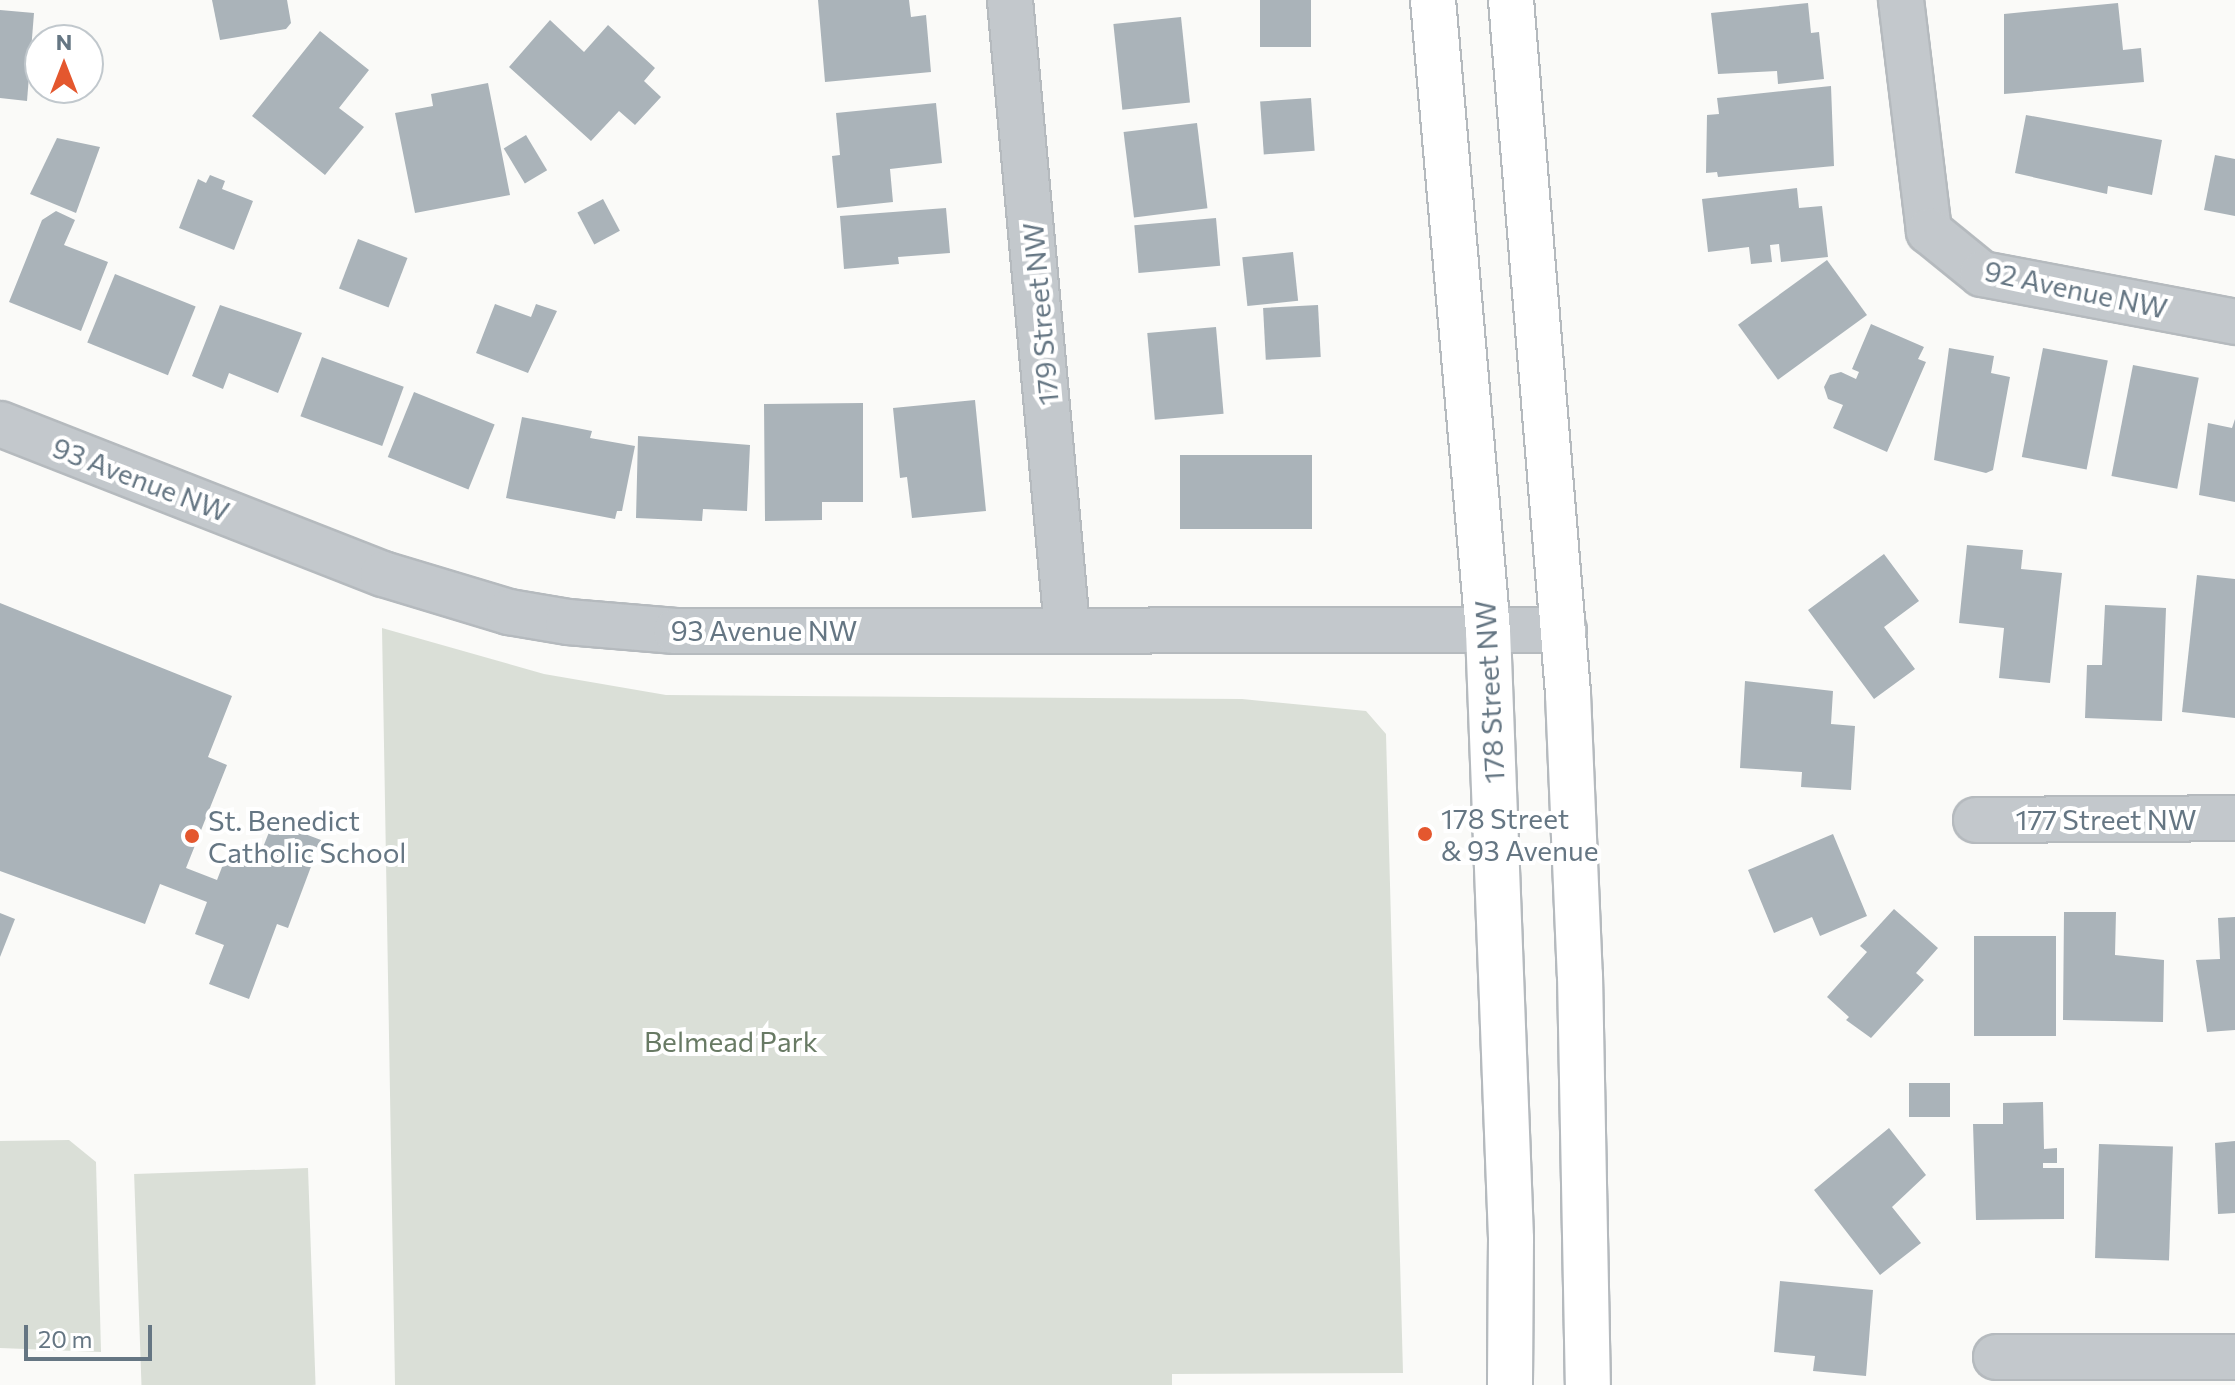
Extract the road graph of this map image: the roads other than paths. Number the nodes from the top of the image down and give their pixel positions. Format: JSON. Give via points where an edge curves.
{"nodes":[{"id":1,"x":1010,"y":0,"type":"edge"},
{"id":2,"x":1433,"y":0,"type":"edge"},
{"id":3,"x":1511,"y":0,"type":"edge"},
{"id":4,"x":1901,"y":0,"type":"edge"},
{"id":5,"x":2235,"y":322,"type":"edge"},
{"id":6,"x":0,"y":424,"type":"edge"},
{"id":7,"x":1067,"y":628,"type":"junction"},
{"id":8,"x":1564,"y":630,"type":"junction"},
{"id":9,"x":1488,"y":631,"type":"junction"},
{"id":10,"x":2235,"y":818,"type":"edge"},
{"id":11,"x":1976,"y":820,"type":"dead end"},
{"id":12,"x":1996,"y":1357,"type":"dead end"},
{"id":13,"x":2235,"y":1357,"type":"edge"},
{"id":14,"x":1510,"y":1385,"type":"edge"},
{"id":15,"x":1588,"y":1385,"type":"edge"}],
"edges":[{"from":1,"to":7,"type":"street","name":"179 Street NW"},
{"from":2,"to":9,"type":"main road","name":"178 Street NW"},
{"from":3,"to":8,"type":"main road"},
{"from":4,"to":5,"type":"street","name":"92 Avenue NW","via":[[1929,231],[1982,274]]},
{"from":6,"to":7,"type":"street","name":"93 Avenue NW","via":[[383,574],[509,612],[676,631]]},
{"from":7,"to":9,"type":"street","name":"93 Avenue NW"},
{"from":8,"to":9,"type":"street","name":"93 Avenue NW"},
{"from":8,"to":15,"type":"main road","via":[[1580,975]]},
{"from":9,"to":14,"type":"main road","name":"178 Street NW","via":[[1510,1224]]},
{"from":10,"to":11,"type":"street","name":"177 Street NW"},
{"from":12,"to":13,"type":"street"}]}
